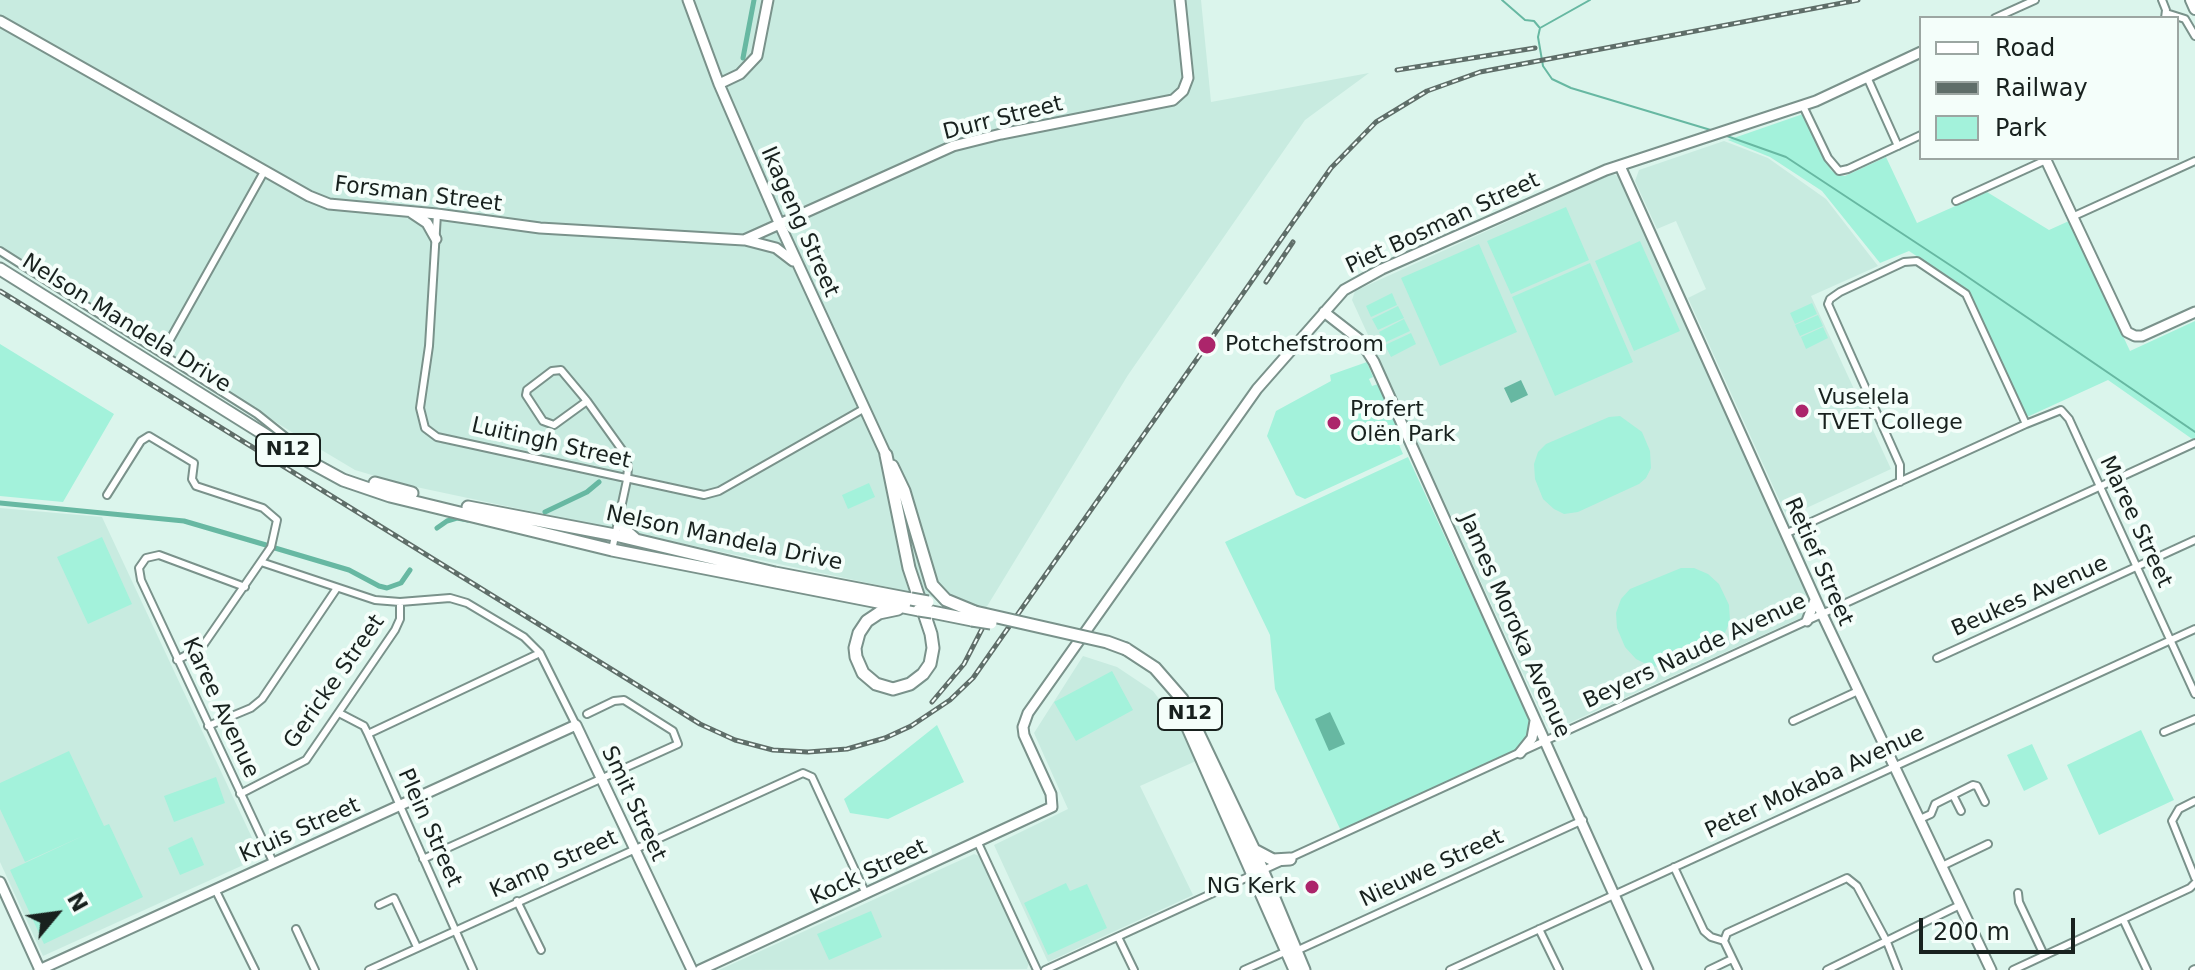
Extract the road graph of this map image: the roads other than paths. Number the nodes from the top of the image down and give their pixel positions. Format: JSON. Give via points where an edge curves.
{"nodes":[{"id":1,"x":688,"y":0,"type":"edge"},
{"id":2,"x":768,"y":0,"type":"edge"},
{"id":3,"x":1180,"y":0,"type":"edge"},
{"id":4,"x":2035,"y":0,"type":"edge"},
{"id":5,"x":2162,"y":0,"type":"edge"},
{"id":6,"x":2191,"y":0,"type":"edge"},
{"id":7,"x":2195,"y":9,"type":"edge"},
{"id":8,"x":1999,"y":16,"type":"edge"},
{"id":9,"x":2165,"y":16,"type":"edge"},
{"id":10,"x":2179,"y":18,"type":"edge"},
{"id":11,"x":0,"y":21,"type":"edge"},
{"id":12,"x":2195,"y":36,"type":"edge"},
{"id":13,"x":1919,"y":53,"type":"edge"},
{"id":14,"x":1867,"y":77,"type":"junction"},
{"id":15,"x":719,"y":84,"type":"junction"},
{"id":16,"x":1803,"y":106,"type":"junction"},
{"id":17,"x":1919,"y":136,"type":"edge"},
{"id":18,"x":1898,"y":146,"type":"junction"},
{"id":19,"x":2044,"y":160,"type":"edge"},
{"id":20,"x":2046,"y":160,"type":"edge"},
{"id":21,"x":2195,"y":161,"type":"edge"},
{"id":22,"x":1620,"y":166,"type":"junction"},
{"id":23,"x":265,"y":170,"type":"junction"},
{"id":24,"x":1956,"y":201,"type":"dead end"},
{"id":25,"x":410,"y":211,"type":"junction"},
{"id":26,"x":437,"y":214,"type":"junction"},
{"id":27,"x":2072,"y":217,"type":"junction"},
{"id":28,"x":780,"y":225,"type":"junction"},
{"id":29,"x":436,"y":239,"type":"junction"},
{"id":30,"x":744,"y":240,"type":"junction"},
{"id":31,"x":0,"y":251,"type":"edge"},
{"id":32,"x":0,"y":260,"type":"edge"},
{"id":33,"x":798,"y":266,"type":"junction"},
{"id":34,"x":0,"y":269,"type":"edge"},
{"id":35,"x":1324,"y":312,"type":"junction"},
{"id":36,"x":2195,"y":312,"type":"edge"},
{"id":37,"x":163,"y":352,"type":"junction"},
{"id":38,"x":587,"y":401,"type":"junction"},
{"id":39,"x":865,"y":408,"type":"junction"},
{"id":40,"x":2026,"y":424,"type":"junction"},
{"id":41,"x":2194,"y":444,"type":"edge"},
{"id":42,"x":302,"y":450,"type":"junction"},
{"id":43,"x":886,"y":455,"type":"junction"},
{"id":44,"x":1900,"y":465,"type":"junction"},
{"id":45,"x":1913,"y":475,"type":"junction"},
{"id":46,"x":627,"y":480,"type":"junction"},
{"id":47,"x":1900,"y":482,"type":"junction"},
{"id":48,"x":2099,"y":488,"type":"junction"},
{"id":49,"x":107,"y":495,"type":"dead end"},
{"id":50,"x":619,"y":518,"type":"junction"},
{"id":51,"x":1785,"y":534,"type":"junction"},
{"id":52,"x":615,"y":535,"type":"junction"},
{"id":53,"x":637,"y":540,"type":"junction"},
{"id":54,"x":2195,"y":540,"type":"edge"},
{"id":55,"x":612,"y":550,"type":"junction"},
{"id":56,"x":261,"y":562,"type":"junction"},
{"id":57,"x":2137,"y":568,"type":"junction"},
{"id":58,"x":245,"y":587,"type":"junction"},
{"id":59,"x":337,"y":588,"type":"junction"},
{"id":60,"x":1815,"y":600,"type":"junction"},
{"id":61,"x":400,"y":602,"type":"junction"},
{"id":62,"x":921,"y":606,"type":"junction"},
{"id":63,"x":1822,"y":614,"type":"junction"},
{"id":64,"x":973,"y":616,"type":"junction"},
{"id":65,"x":1807,"y":621,"type":"junction"},
{"id":66,"x":2195,"y":629,"type":"edge"},
{"id":67,"x":2170,"y":641,"type":"junction"},
{"id":68,"x":1123,"y":652,"type":"junction"},
{"id":69,"x":540,"y":653,"type":"junction"},
{"id":70,"x":1937,"y":658,"type":"dead end"},
{"id":71,"x":177,"y":660,"type":"junction"},
{"id":72,"x":1858,"y":691,"type":"junction"},
{"id":73,"x":2195,"y":694,"type":"edge"},
{"id":74,"x":339,"y":713,"type":"junction"},
{"id":75,"x":587,"y":714,"type":"dead end"},
{"id":76,"x":1535,"y":715,"type":"junction"},
{"id":77,"x":2195,"y":719,"type":"edge"},
{"id":78,"x":1793,"y":721,"type":"dead end"},
{"id":79,"x":576,"y":725,"type":"junction"},
{"id":80,"x":208,"y":726,"type":"junction"},
{"id":81,"x":2164,"y":732,"type":"dead end"},
{"id":82,"x":368,"y":734,"type":"junction"},
{"id":83,"x":1546,"y":740,"type":"junction"},
{"id":84,"x":1520,"y":753,"type":"junction"},
{"id":85,"x":1894,"y":766,"type":"junction"},
{"id":86,"x":602,"y":781,"type":"junction"},
{"id":87,"x":240,"y":794,"type":"junction"},
{"id":88,"x":1953,"y":795,"type":"junction"},
{"id":89,"x":2195,"y":801,"type":"edge"},
{"id":90,"x":1985,"y":802,"type":"dead end"},
{"id":91,"x":400,"y":806,"type":"junction"},
{"id":92,"x":1052,"y":807,"type":"joint"},
{"id":93,"x":1961,"y":811,"type":"dead end"},
{"id":94,"x":1920,"y":819,"type":"junction"},
{"id":95,"x":1583,"y":820,"type":"junction"},
{"id":96,"x":978,"y":843,"type":"junction"},
{"id":97,"x":1988,"y":844,"type":"dead end"},
{"id":98,"x":1253,"y":848,"type":"junction"},
{"id":99,"x":634,"y":849,"type":"junction"},
{"id":100,"x":423,"y":859,"type":"junction"},
{"id":101,"x":1290,"y":859,"type":"junction"},
{"id":102,"x":273,"y":862,"type":"junction"},
{"id":103,"x":1942,"y":866,"type":"junction"},
{"id":104,"x":1674,"y":867,"type":"junction"},
{"id":105,"x":1259,"y":873,"type":"junction"},
{"id":106,"x":2195,"y":880,"type":"edge"},
{"id":107,"x":1,"y":889,"type":"edge"},
{"id":108,"x":215,"y":889,"type":"junction"},
{"id":109,"x":1616,"y":893,"type":"junction"},
{"id":110,"x":2018,"y":893,"type":"dead end"},
{"id":111,"x":866,"y":894,"type":"junction"},
{"id":112,"x":517,"y":901,"type":"junction"},
{"id":113,"x":379,"y":905,"type":"dead end"},
{"id":114,"x":1960,"y":905,"type":"junction"},
{"id":115,"x":2123,"y":919,"type":"junction"},
{"id":116,"x":296,"y":929,"type":"dead end"},
{"id":117,"x":455,"y":929,"type":"junction"},
{"id":118,"x":1539,"y":929,"type":"junction"},
{"id":119,"x":1118,"y":937,"type":"junction"},
{"id":120,"x":1724,"y":941,"type":"junction"},
{"id":121,"x":1887,"y":942,"type":"junction"},
{"id":122,"x":417,"y":947,"type":"junction"},
{"id":123,"x":541,"y":950,"type":"dead end"},
{"id":124,"x":1291,"y":951,"type":"junction"},
{"id":125,"x":2044,"y":955,"type":"junction"},
{"id":126,"x":1732,"y":959,"type":"junction"},
{"id":127,"x":39,"y":970,"type":"edge"},
{"id":128,"x":255,"y":970,"type":"edge"},
{"id":129,"x":315,"y":970,"type":"edge"},
{"id":130,"x":369,"y":970,"type":"edge"},
{"id":131,"x":473,"y":970,"type":"edge"},
{"id":132,"x":692,"y":970,"type":"edge"},
{"id":133,"x":700,"y":970,"type":"edge"},
{"id":134,"x":1037,"y":970,"type":"edge"},
{"id":135,"x":1045,"y":970,"type":"edge"},
{"id":136,"x":1134,"y":970,"type":"edge"},
{"id":137,"x":1244,"y":970,"type":"edge"},
{"id":138,"x":1295,"y":970,"type":"edge"},
{"id":139,"x":1304,"y":970,"type":"edge"},
{"id":140,"x":1450,"y":970,"type":"edge"},
{"id":141,"x":1559,"y":970,"type":"edge"},
{"id":142,"x":1648,"y":970,"type":"edge"},
{"id":143,"x":1709,"y":970,"type":"edge"},
{"id":144,"x":1738,"y":970,"type":"edge"},
{"id":145,"x":1827,"y":970,"type":"edge"},
{"id":146,"x":1898,"y":970,"type":"edge"},
{"id":147,"x":1991,"y":970,"type":"edge"},
{"id":148,"x":2013,"y":970,"type":"edge"},
{"id":149,"x":2147,"y":970,"type":"edge"}],
"edges":[{"from":1,"to":15,"type":"street","name":"Ikageng Street"},
{"from":2,"to":15,"type":"street","via":[[757,56],[740,74]]},
{"from":3,"to":28,"type":"street","name":"Durr Street","via":[[1188,78],[1173,100],[953,146]]},
{"from":4,"to":8,"type":"street"},
{"from":5,"to":9,"type":"street"},
{"from":6,"to":7,"type":"main road"},
{"from":10,"to":12,"type":"street"},
{"from":11,"to":23,"type":"street","name":"Forsman Street"},
{"from":13,"to":14,"type":"street","name":"Piet Bosman Street"},
{"from":14,"to":16,"type":"street","name":"Piet Bosman Street"},
{"from":14,"to":18,"type":"street"},
{"from":15,"to":28,"type":"street","name":"Ikageng Street"},
{"from":16,"to":18,"type":"street","via":[[1839,171]]},
{"from":16,"to":22,"type":"street","name":"Piet Bosman Street"},
{"from":17,"to":18,"type":"street"},
{"from":19,"to":24,"type":"street"},
{"from":20,"to":27,"type":"street"},
{"from":21,"to":27,"type":"street"},
{"from":22,"to":35,"type":"street","name":"Piet Bosman Street","via":[[1366,276],[1340,293]]},
{"from":22,"to":51,"type":"street","name":"Retief Street"},
{"from":23,"to":25,"type":"street","name":"Forsman Street","via":[[329,204]]},
{"from":23,"to":37,"type":"street"},
{"from":25,"to":26,"type":"street","name":"Forsman Street"},
{"from":25,"to":29,"type":"street","via":[[427,223]]},
{"from":26,"to":29,"type":"street","name":"Luitingh Street"},
{"from":26,"to":30,"type":"street","name":"Forsman Street","via":[[540,228]]},
{"from":27,"to":36,"type":"street","via":[[2131,335],[2142,336]]},
{"from":28,"to":30,"type":"street","name":"Forsman Street"},
{"from":28,"to":33,"type":"street","name":"Ikageng Street"},
{"from":29,"to":46,"type":"street","name":"Luitingh Street","via":[[420,408],[425,428],[437,437]]},
{"from":30,"to":33,"type":"street","via":[[776,248]]},
{"from":31,"to":37,"type":"street"},
{"from":32,"to":42,"type":"highway","name":"Nelson Mandela Drive","number":"N12"},
{"from":33,"to":39,"type":"street","name":"Ikageng Street"},
{"from":34,"to":55,"type":"highway","name":"Nelson Mandela Drive","number":"N12","via":[[333,475],[390,496]]},
{"from":35,"to":76,"type":"street","name":"James Moroka Avenue","via":[[1360,340],[1374,362]]},
{"from":35,"to":92,"type":"street","name":"Piet Bosman Street","via":[[1257,389],[1028,713],[1024,735]]},
{"from":37,"to":42,"type":"street"},
{"from":38,"to":38,"type":"street","via":[[556,369],[526,395],[543,421],[554,425]]},
{"from":38,"to":46,"type":"street","via":[[625,454]]},
{"from":39,"to":43,"type":"street","name":"Ikageng Street"},
{"from":39,"to":46,"type":"street","name":"Luitingh Street","via":[[712,494]]},
{"from":40,"to":44,"type":"street","via":[[1966,294],[1913,260],[1904,262],[1829,301]]},
{"from":40,"to":45,"type":"street"},
{"from":40,"to":48,"type":"street","name":"Maree Street","via":[[2061,410]]},
{"from":41,"to":48,"type":"street","name":"Beyers Naude Avenue"},
{"from":42,"to":52,"type":"highway","name":"Nelson Mandela Drive","number":"N12","via":[[345,473],[396,489]]},
{"from":43,"to":62,"type":"highway","via":[[909,568],[931,634],[933,648],[927,669],[910,684],[893,689],[876,684],[858,666],[859,633],[879,613]]},
{"from":43,"to":64,"type":"highway","via":[[904,491],[932,585]]},
{"from":44,"to":45,"type":"street"},
{"from":44,"to":47,"type":"street"},
{"from":45,"to":47,"type":"street"},
{"from":46,"to":50,"type":"street"},
{"from":47,"to":51,"type":"street"},
{"from":48,"to":57,"type":"street","name":"Maree Street"},
{"from":48,"to":63,"type":"street","name":"Beyers Naude Avenue"},
{"from":49,"to":56,"type":"street","via":[[141,441],[156,438],[194,463],[196,486],[273,514],[277,526]]},
{"from":50,"to":52,"type":"street"},
{"from":50,"to":53,"type":"highway"},
{"from":51,"to":60,"type":"street","name":"Retief Street"},
{"from":52,"to":53,"type":"highway","name":"Nelson Mandela Drive","number":"N12"},
{"from":52,"to":55,"type":"street"},
{"from":53,"to":62,"type":"highway","name":"Nelson Mandela Drive","number":"N12"},
{"from":54,"to":57,"type":"street","name":"Beukes Avenue"},
{"from":55,"to":62,"type":"highway","name":"Nelson Mandela Drive","number":"N12"},
{"from":56,"to":58,"type":"street"},
{"from":56,"to":59,"type":"street"},
{"from":57,"to":67,"type":"street","name":"Maree Street"},
{"from":57,"to":70,"type":"street","name":"Beukes Avenue"},
{"from":58,"to":71,"type":"street","via":[[202,647]]},
{"from":58,"to":71,"type":"street","name":"Karee Avenue","via":[[159,555],[146,558],[139,568],[141,580]]},
{"from":59,"to":61,"type":"street"},
{"from":59,"to":80,"type":"street","via":[[262,699]]},
{"from":60,"to":63,"type":"street","name":"Retief Street"},
{"from":60,"to":65,"type":"street"},
{"from":61,"to":69,"type":"street","via":[[460,600],[524,637]]},
{"from":61,"to":74,"type":"street","name":"Gericke Street","via":[[395,630]]},
{"from":62,"to":64,"type":"highway","name":"Nelson Mandela Drive","number":"N12"},
{"from":63,"to":65,"type":"street","name":"Beyers Naude Avenue"},
{"from":63,"to":72,"type":"street","name":"Retief Street"},
{"from":64,"to":68,"type":"highway","name":"Nelson Mandela Drive","number":"N12","bridge":true},
{"from":65,"to":83,"type":"street","name":"Beyers Naude Avenue"},
{"from":66,"to":67,"type":"street","name":"Peter Mokaba Avenue"},
{"from":67,"to":73,"type":"street","name":"Maree Street"},
{"from":67,"to":85,"type":"street","name":"Peter Mokaba Avenue"},
{"from":68,"to":98,"type":"highway","name":"Nelson Mandela Drive","number":"N12","via":[[1155,668],[1182,699]]},
{"from":68,"to":105,"type":"highway","name":"Nelson Mandela Drive","number":"N12","via":[[1179,709]]},
{"from":69,"to":79,"type":"street","name":"Smit Street"},
{"from":69,"to":82,"type":"street"},
{"from":71,"to":80,"type":"street","name":"Karee Avenue"},
{"from":72,"to":78,"type":"street"},
{"from":72,"to":85,"type":"street","name":"Retief Street"},
{"from":74,"to":82,"type":"street","via":[[364,726]]},
{"from":74,"to":87,"type":"street","name":"Gericke Street","via":[[301,764]]},
{"from":75,"to":86,"type":"street","via":[[624,700],[673,731],[678,744]]},
{"from":76,"to":83,"type":"street","name":"James Moroka Avenue"},
{"from":76,"to":84,"type":"street","via":[[1532,738]]},
{"from":77,"to":81,"type":"street"},
{"from":79,"to":86,"type":"street","name":"Smit Street"},
{"from":79,"to":91,"type":"street","name":"Kruis Street"},
{"from":80,"to":87,"type":"street","name":"Karee Avenue"},
{"from":82,"to":91,"type":"street","name":"Plein Street"},
{"from":83,"to":84,"type":"street","name":"Beyers Naude Avenue"},
{"from":83,"to":95,"type":"street","name":"James Moroka Avenue"},
{"from":84,"to":101,"type":"street","name":"Beyers Naude Avenue"},
{"from":85,"to":94,"type":"street","name":"Retief Street"},
{"from":85,"to":104,"type":"street","name":"Peter Mokaba Avenue"},
{"from":86,"to":99,"type":"street","name":"Smit Street"},
{"from":86,"to":100,"type":"street"},
{"from":87,"to":102,"type":"street","name":"Karee Avenue"},
{"from":88,"to":90,"type":"street","via":[[1975,785]]},
{"from":88,"to":93,"type":"street"},
{"from":88,"to":94,"type":"street"},
{"from":89,"to":106,"type":"street","via":[[2172,818]]},
{"from":91,"to":100,"type":"street","name":"Plein Street"},
{"from":91,"to":102,"type":"street","name":"Kruis Street"},
{"from":92,"to":96,"type":"street","name":"Kock Street"},
{"from":94,"to":103,"type":"street","name":"Retief Street"},
{"from":95,"to":109,"type":"street","name":"James Moroka Avenue"},
{"from":95,"to":124,"type":"street","name":"Nieuwe Street"},
{"from":96,"to":111,"type":"street","name":"Kock Street"},
{"from":96,"to":134,"type":"street"},
{"from":97,"to":103,"type":"street"},
{"from":98,"to":101,"type":"highway","via":[[1268,859]]},
{"from":98,"to":105,"type":"highway","name":"Nelson Mandela Drive","number":"N12"},
{"from":99,"to":111,"type":"street","name":"Kamp Street","via":[[808,774]]},
{"from":99,"to":112,"type":"street","name":"Kamp Street"},
{"from":99,"to":132,"type":"street","name":"Smit Street"},
{"from":100,"to":117,"type":"street","name":"Plein Street"},
{"from":101,"to":105,"type":"street","name":"Beyers Naude Avenue"},
{"from":102,"to":108,"type":"street","name":"Kruis Street"},
{"from":103,"to":114,"type":"street","name":"Retief Street"},
{"from":104,"to":109,"type":"street","name":"Peter Mokaba Avenue"},
{"from":104,"to":120,"type":"street","via":[[1704,931]]},
{"from":105,"to":119,"type":"street","name":"Beyers Naude Avenue"},
{"from":105,"to":124,"type":"highway","name":"Nelson Mandela Drive","number":"N12"},
{"from":106,"to":115,"type":"street","via":[[2187,890]]},
{"from":107,"to":127,"type":"street"},
{"from":108,"to":127,"type":"street","name":"Kruis Street"},
{"from":108,"to":128,"type":"street"},
{"from":109,"to":118,"type":"street","name":"Peter Mokaba Avenue"},
{"from":109,"to":142,"type":"street","name":"James Moroka Avenue"},
{"from":110,"to":125,"type":"street"},
{"from":111,"to":133,"type":"street","name":"Kock Street"},
{"from":112,"to":117,"type":"street","name":"Kamp Street"},
{"from":112,"to":123,"type":"street"},
{"from":113,"to":122,"type":"street","via":[[394,898]]},
{"from":114,"to":121,"type":"street"},
{"from":114,"to":147,"type":"street","name":"Retief Street"},
{"from":115,"to":125,"type":"street"},
{"from":115,"to":149,"type":"street"},
{"from":116,"to":129,"type":"street"},
{"from":117,"to":122,"type":"street","name":"Kamp Street"},
{"from":117,"to":131,"type":"street","name":"Plein Street"},
{"from":118,"to":140,"type":"street","name":"Peter Mokaba Avenue"},
{"from":118,"to":141,"type":"street"},
{"from":119,"to":135,"type":"street","name":"Beyers Naude Avenue"},
{"from":119,"to":136,"type":"street"},
{"from":120,"to":121,"type":"street","via":[[1732,930],[1851,879]]},
{"from":120,"to":126,"type":"street"},
{"from":121,"to":145,"type":"street"},
{"from":121,"to":146,"type":"street"},
{"from":122,"to":130,"type":"street","name":"Kamp Street"},
{"from":124,"to":137,"type":"street","name":"Nieuwe Street"},
{"from":124,"to":138,"type":"highway","name":"Nelson Mandela Drive","number":"N12"},
{"from":124,"to":139,"type":"highway","name":"Nelson Mandela Drive","number":"N12"},
{"from":125,"to":148,"type":"street"},
{"from":126,"to":143,"type":"street"},
{"from":126,"to":144,"type":"street"}]}
